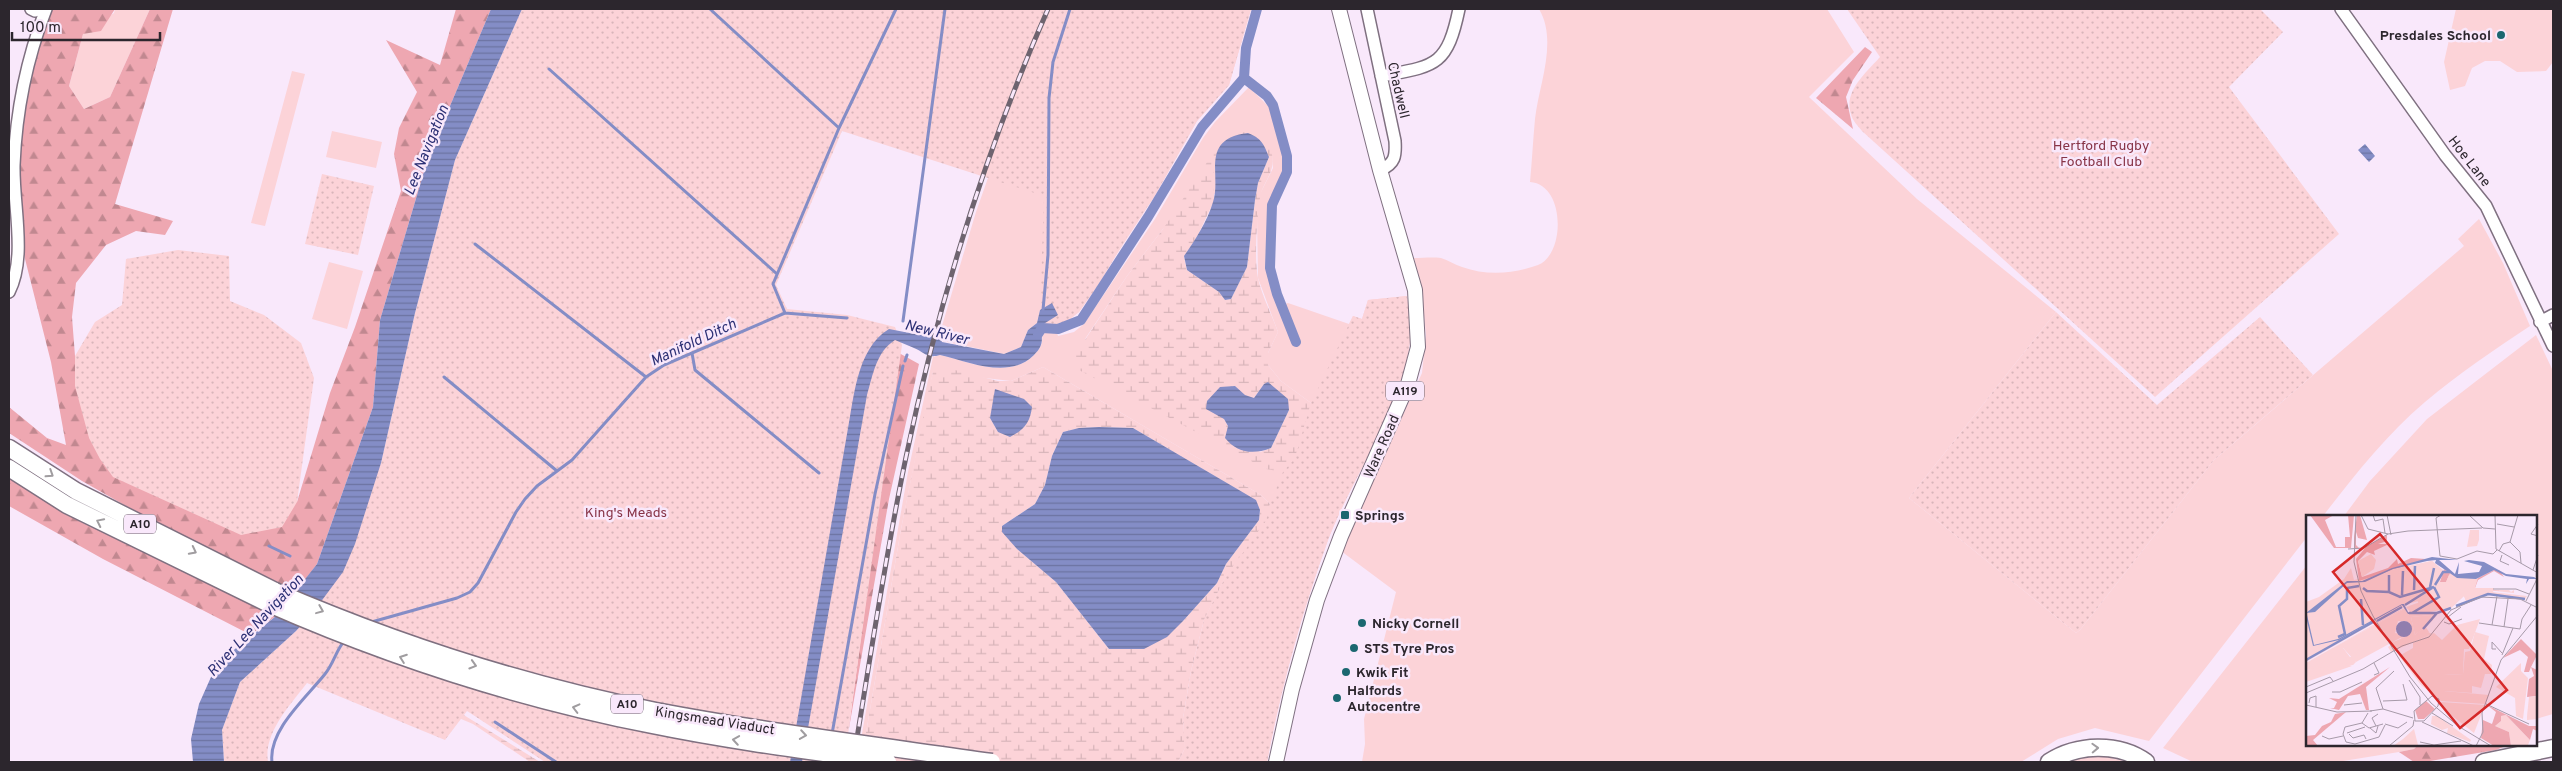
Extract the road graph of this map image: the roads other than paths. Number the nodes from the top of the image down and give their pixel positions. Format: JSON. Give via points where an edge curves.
{"nodes":[{"id":1,"x":37,"y":9,"type":"edge"},
{"id":2,"x":1339,"y":9,"type":"edge"},
{"id":3,"x":1367,"y":9,"type":"edge"},
{"id":4,"x":1459,"y":9,"type":"edge"},
{"id":5,"x":2340,"y":9,"type":"edge"},
{"id":6,"x":1381,"y":76,"type":"junction"},
{"id":7,"x":1380,"y":170,"type":"junction"},
{"id":8,"x":9,"y":292,"type":"edge"},
{"id":9,"x":2553,"y":315,"type":"edge"},
{"id":10,"x":2540,"y":322,"type":"junction"},
{"id":11,"x":2553,"y":346,"type":"edge"},
{"id":12,"x":9,"y":448,"type":"edge"},
{"id":13,"x":9,"y":468,"type":"edge"},
{"id":14,"x":272,"y":598,"type":"junction"},
{"id":15,"x":2553,"y":748,"type":"edge"},
{"id":16,"x":888,"y":762,"type":"edge"},
{"id":17,"x":992,"y":762,"type":"edge"},
{"id":18,"x":1276,"y":762,"type":"edge"},
{"id":19,"x":2049,"y":762,"type":"edge"},
{"id":20,"x":2146,"y":762,"type":"edge"},
{"id":21,"x":2484,"y":762,"type":"edge"}],
"edges":[{"from":1,"to":8,"type":"street","via":[[14,166],[18,259],[15,280]]},
{"from":2,"to":7,"type":"main road","name":"Ware Road","number":"A119"},
{"from":3,"to":6,"type":"street","name":"Chadwell"},
{"from":4,"to":6,"type":"street","via":[[1450,42],[1438,61],[1423,68]]},
{"from":5,"to":10,"type":"street","name":"Hoe Lane","via":[[2445,155],[2486,206]]},
{"from":6,"to":7,"type":"street","name":"Chadwell","via":[[1396,156],[1390,166]]},
{"from":7,"to":18,"type":"main road","name":"Ware Road","number":"A119","via":[[1415,290],[1418,347],[1408,384],[1341,536],[1317,600],[1292,688]]},
{"from":9,"to":10,"type":"street"},
{"from":10,"to":11,"type":"street","name":"Hoe Lane"},
{"from":12,"to":14,"type":"highway","number":"A10","one_way":true,"via":[[76,491]]},
{"from":14,"to":13,"type":"highway","number":"A10","one_way":true,"via":[[67,505]]},
{"from":16,"to":14,"type":"highway","name":"Kingsmead Viaduct","number":"A10","one_way":true,"bridge":true,"via":[[653,726],[538,699],[412,661]]},
{"from":14,"to":17,"type":"highway","name":"Kingsmead Viaduct","number":"A10","one_way":true,"bridge":true,"via":[[541,684],[706,720]]},
{"from":15,"to":21,"type":"highway"},
{"from":19,"to":20,"type":"highway","one_way":true,"via":[[2064,754],[2090,748],[2120,750]]}]}
